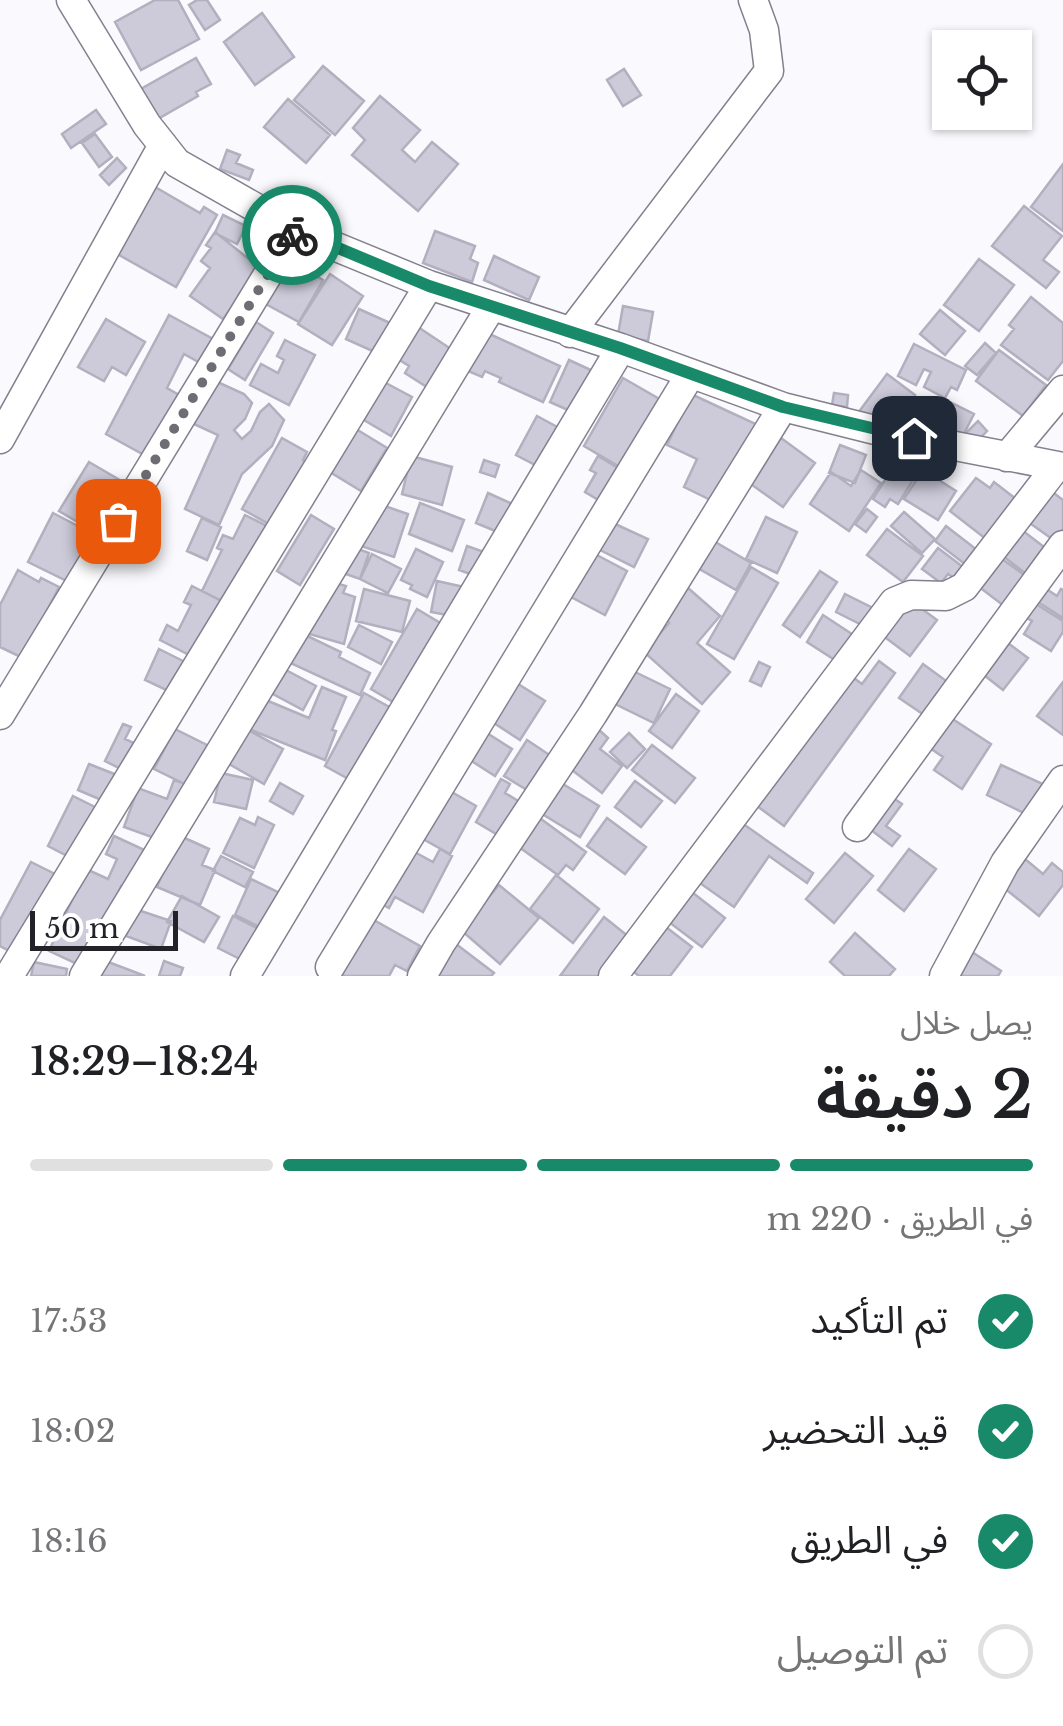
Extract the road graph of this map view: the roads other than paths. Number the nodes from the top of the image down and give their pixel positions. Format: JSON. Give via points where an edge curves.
{"nodes":[{"id":1,"x":71,"y":0,"type":"edge"},
{"id":2,"x":753,"y":0,"type":"edge"},
{"id":3,"x":163,"y":145,"type":"junction"},
{"id":4,"x":295,"y":230,"type":"junction"},
{"id":5,"x":429,"y":286,"type":"junction"},
{"id":6,"x":491,"y":306,"type":"junction"},
{"id":7,"x":570,"y":333,"type":"junction"},
{"id":8,"x":620,"y":348,"type":"junction"},
{"id":9,"x":690,"y":374,"type":"junction"},
{"id":10,"x":1063,"y":390,"type":"edge"},
{"id":11,"x":783,"y":407,"type":"junction"},
{"id":12,"x":0,"y":438,"type":"edge"},
{"id":13,"x":1007,"y":457,"type":"junction"},
{"id":14,"x":1060,"y":467,"type":"edge"},
{"id":15,"x":1063,"y":545,"type":"edge"},
{"id":16,"x":0,"y":715,"type":"edge"},
{"id":17,"x":1063,"y":780,"type":"edge"},
{"id":18,"x":857,"y":827,"type":"dead end"},
{"id":19,"x":330,"y":967,"type":"dead end"},
{"id":20,"x":9,"y":976,"type":"edge"},
{"id":21,"x":84,"y":976,"type":"edge"},
{"id":22,"x":246,"y":976,"type":"edge"},
{"id":23,"x":422,"y":976,"type":"edge"},
{"id":24,"x":613,"y":976,"type":"edge"},
{"id":25,"x":944,"y":976,"type":"edge"}],
"edges":[{"from":1,"to":3,"type":"street"},
{"from":2,"to":7,"type":"street","via":[[769,71]]},
{"from":3,"to":4,"type":"street","via":[[177,163]]},
{"from":3,"to":12,"type":"street"},
{"from":4,"to":5,"type":"street"},
{"from":4,"to":16,"type":"street"},
{"from":5,"to":6,"type":"street"},
{"from":5,"to":20,"type":"street"},
{"from":6,"to":7,"type":"street"},
{"from":6,"to":21,"type":"street"},
{"from":7,"to":8,"type":"street"},
{"from":8,"to":9,"type":"street"},
{"from":8,"to":22,"type":"street"},
{"from":9,"to":11,"type":"street"},
{"from":9,"to":19,"type":"street"},
{"from":10,"to":13,"type":"street"},
{"from":11,"to":13,"type":"street"},
{"from":11,"to":23,"type":"street"},
{"from":13,"to":14,"type":"street"},
{"from":14,"to":24,"type":"street","via":[[964,587],[946,596],[911,594],[894,602]]},
{"from":15,"to":18,"type":"street"},
{"from":17,"to":25,"type":"street","via":[[1005,864]]}]}
